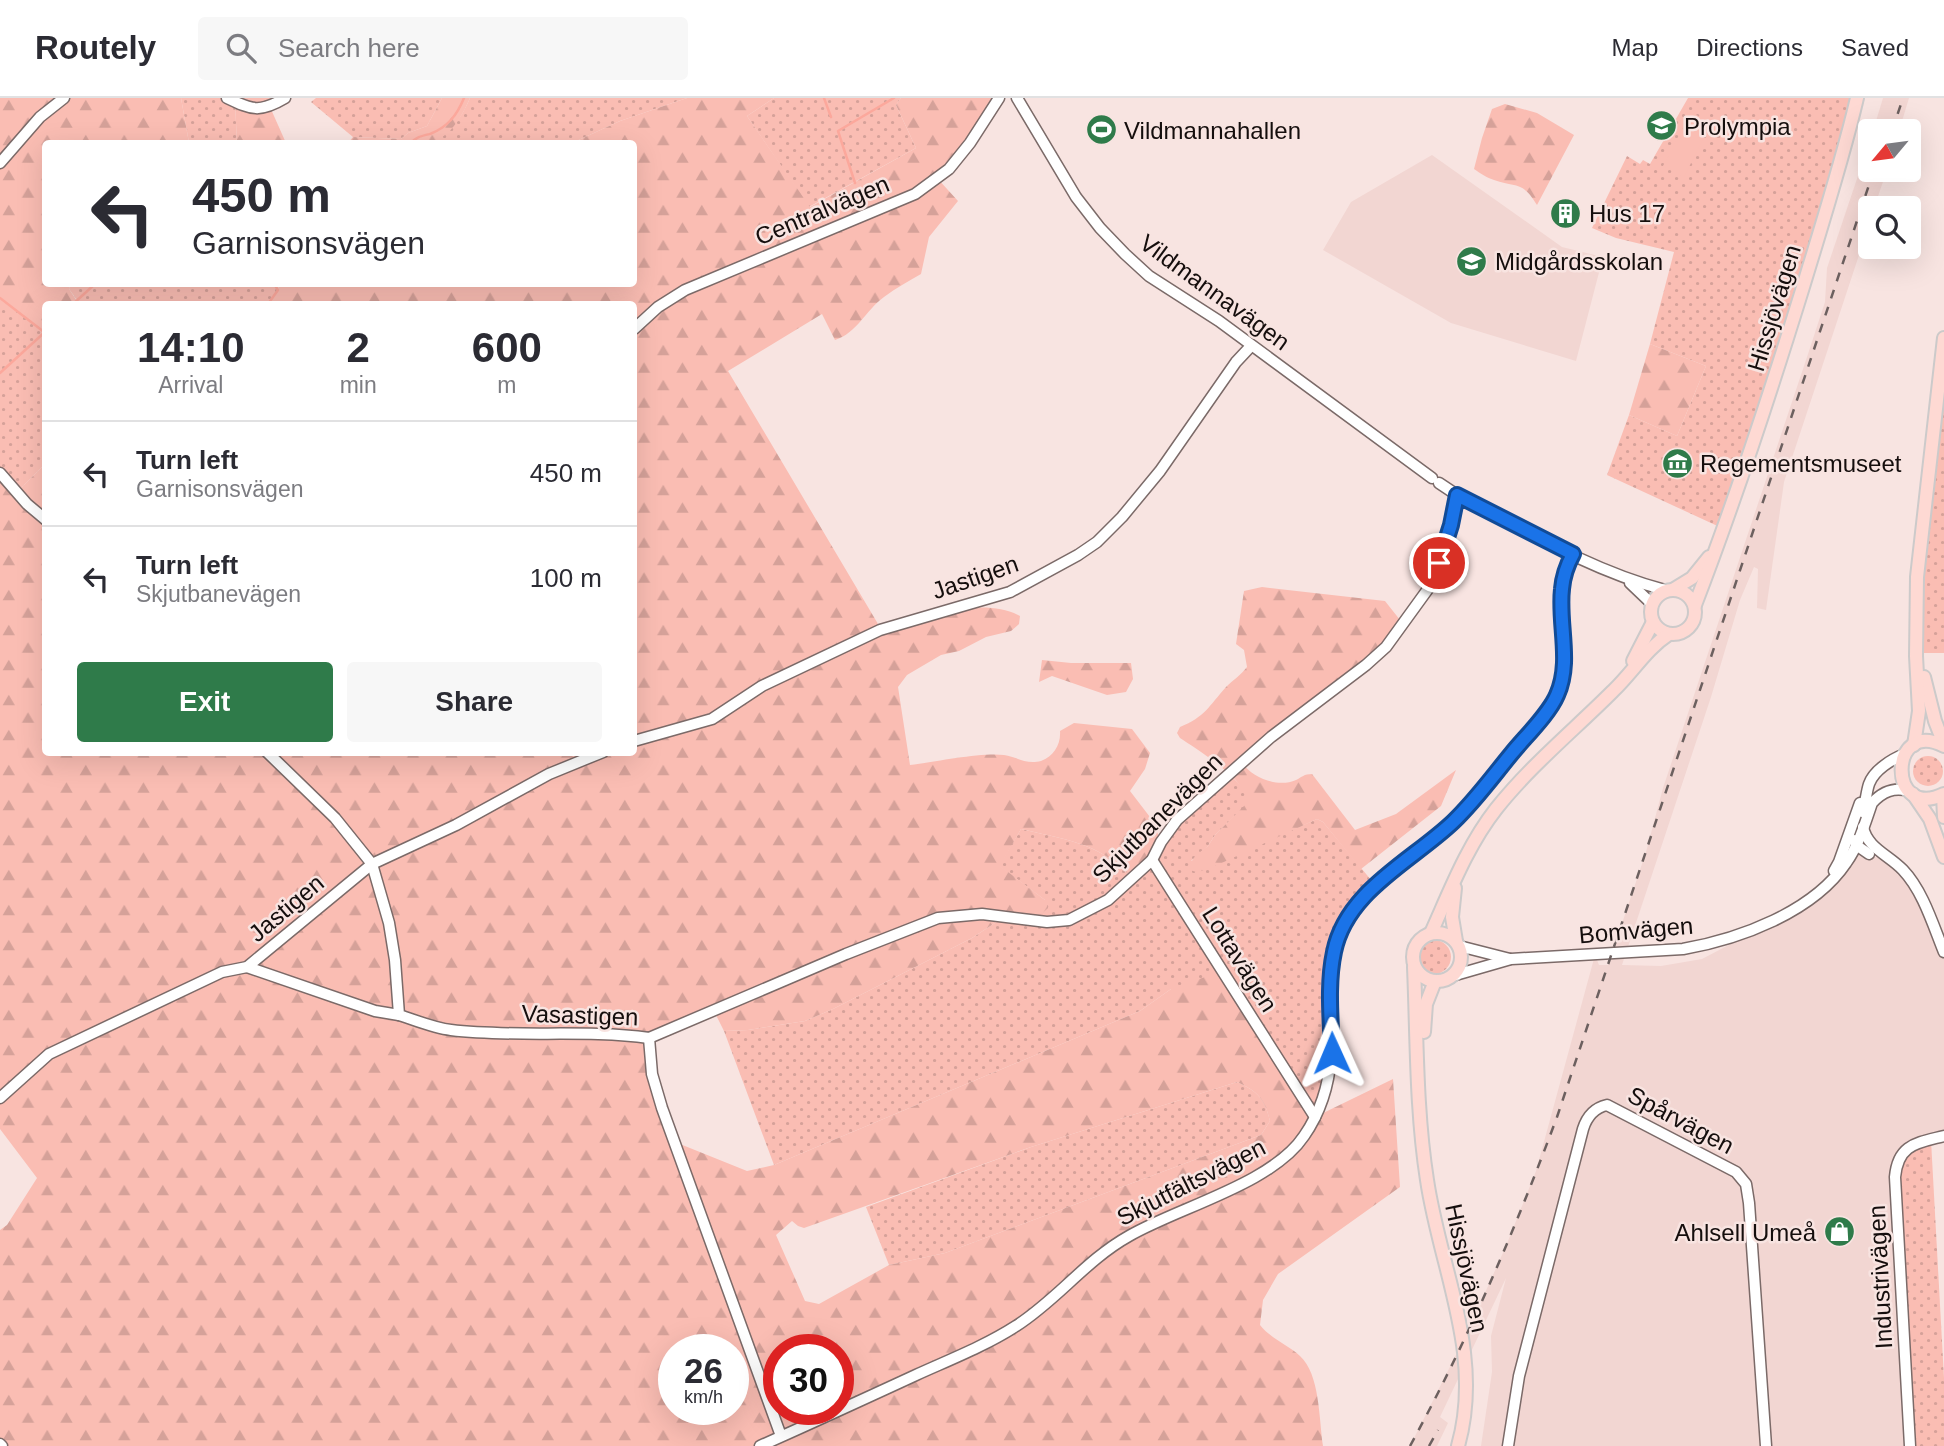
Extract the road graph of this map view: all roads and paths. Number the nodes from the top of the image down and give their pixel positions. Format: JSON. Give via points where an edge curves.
{"nodes":[{"id":1,"x":64,"y":98,"type":"edge"},
{"id":2,"x":227,"y":98,"type":"edge"},
{"id":3,"x":285,"y":98,"type":"edge"},
{"id":4,"x":999,"y":98,"type":"edge"},
{"id":5,"x":1017,"y":98,"type":"edge"},
{"id":6,"x":1857,"y":98,"type":"edge"},
{"id":7,"x":0,"y":163,"type":"edge"},
{"id":8,"x":637,"y":326,"type":"edge"},
{"id":9,"x":1944,"y":338,"type":"edge"},
{"id":10,"x":1251,"y":345,"type":"junction"},
{"id":11,"x":0,"y":473,"type":"edge"},
{"id":12,"x":1457,"y":495,"type":"junction"},
{"id":13,"x":42,"y":517,"type":"edge"},
{"id":14,"x":1724,"y":529,"type":"junction"},
{"id":15,"x":1573,"y":554,"type":"junction"},
{"id":16,"x":1628,"y":580,"type":"junction"},
{"id":17,"x":1670,"y":590,"type":"junction"},
{"id":18,"x":1652,"y":604,"type":"junction"},
{"id":19,"x":1695,"y":605,"type":"junction"},
{"id":20,"x":1917,"y":616,"type":"junction"},
{"id":21,"x":1653,"y":622,"type":"junction"},
{"id":22,"x":1670,"y":634,"type":"junction"},
{"id":23,"x":1622,"y":683,"type":"junction"},
{"id":24,"x":637,"y":740,"type":"edge"},
{"id":25,"x":1944,"y":745,"type":"edge"},
{"id":26,"x":1909,"y":750,"type":"junction"},
{"id":27,"x":271,"y":756,"type":"edge"},
{"id":28,"x":593,"y":756,"type":"edge"},
{"id":29,"x":1870,"y":784,"type":"junction"},
{"id":30,"x":1911,"y":792,"type":"junction"},
{"id":31,"x":1944,"y":795,"type":"edge"},
{"id":32,"x":1944,"y":817,"type":"edge"},
{"id":33,"x":1863,"y":827,"type":"junction"},
{"id":34,"x":1856,"y":843,"type":"junction"},
{"id":35,"x":1871,"y":850,"type":"junction"},
{"id":36,"x":1944,"y":857,"type":"edge"},
{"id":37,"x":1152,"y":859,"type":"junction"},
{"id":38,"x":1845,"y":859,"type":"junction"},
{"id":39,"x":372,"y":864,"type":"junction"},
{"id":40,"x":1456,"y":877,"type":"junction"},
{"id":41,"x":1431,"y":933,"type":"junction"},
{"id":42,"x":1457,"y":944,"type":"junction"},
{"id":43,"x":1944,"y":952,"type":"edge"},
{"id":44,"x":1511,"y":959,"type":"junction"},
{"id":45,"x":247,"y":967,"type":"junction"},
{"id":46,"x":1414,"y":967,"type":"junction"},
{"id":47,"x":1452,"y":976,"type":"junction"},
{"id":48,"x":1435,"y":981,"type":"junction"},
{"id":49,"x":399,"y":1016,"type":"junction"},
{"id":50,"x":649,"y":1038,"type":"junction"},
{"id":51,"x":0,"y":1098,"type":"edge"},
{"id":52,"x":1420,"y":1099,"type":"junction"},
{"id":53,"x":1315,"y":1117,"type":"junction"},
{"id":54,"x":1944,"y":1136,"type":"edge"},
{"id":55,"x":781,"y":1436,"type":"junction"},
{"id":56,"x":760,"y":1446,"type":"edge"},
{"id":57,"x":1458,"y":1446,"type":"edge"},
{"id":58,"x":1508,"y":1446,"type":"edge"},
{"id":59,"x":1766,"y":1446,"type":"edge"},
{"id":60,"x":1910,"y":1446,"type":"edge"}],
"edges":[{"from":1,"to":7,"type":"street","via":[[40,117]]},
{"from":2,"to":3,"type":"street","via":[[260,110]]},
{"from":4,"to":8,"type":"street","name":"Centralvägen","via":[[949,169],[915,194],[685,290]]},
{"from":5,"to":10,"type":"street","name":"Vildmannavägen","via":[[1076,197],[1100,228],[1149,276]]},
{"from":6,"to":14,"type":"main road","name":"Hissjövägen","via":[[1847,145]]},
{"from":9,"to":20,"type":"main road","via":[[1921,534]]},
{"from":10,"to":12,"type":"street","name":"Vildmannavägen"},
{"from":10,"to":24,"type":"street","name":"Jastigen","via":[[1160,471],[1122,517],[1078,555],[1010,592],[880,630],[762,686],[712,719]]},
{"from":11,"to":13,"type":"street"},
{"from":12,"to":15,"type":"street","name":"Vildmannavägen"},
{"from":12,"to":37,"type":"street","name":"Skjutbanevägen","via":[[1428,589],[1386,647],[1271,737],[1177,820]]},
{"from":14,"to":17,"type":"main road","name":"Hissjövägen","via":[[1692,578]]},
{"from":14,"to":19,"type":"main road","name":"Hissjövägen"},
{"from":15,"to":16,"type":"street","name":"Vildmannavägen"},
{"from":15,"to":53,"type":"street","name":"Skjutfältsvägen","via":[[1562,589],[1564,671],[1557,696],[1461,814],[1381,880],[1341,930],[1330,989],[1329,1078]]},
{"from":16,"to":17,"type":"street"},
{"from":16,"to":18,"type":"street"},
{"from":17,"to":18,"type":"main road"},
{"from":17,"to":19,"type":"main road","via":[[1685,593]]},
{"from":18,"to":21,"type":"main road"},
{"from":19,"to":22,"type":"main road","via":[[1694,621],[1685,632]]},
{"from":20,"to":25,"type":"main road","via":[[1926,689]]},
{"from":20,"to":26,"type":"main road","via":[[1919,711]]},
{"from":21,"to":22,"type":"main road"},
{"from":21,"to":23,"type":"main road"},
{"from":22,"to":23,"type":"main road","via":[[1653,644]]},
{"from":23,"to":40,"type":"main road","via":[[1495,811]]},
{"from":25,"to":26,"type":"main road","via":[[1931,741]]},
{"from":26,"to":29,"type":"street","name":"Bomvägen","via":[[1886,764]]},
{"from":26,"to":30,"type":"main road","via":[[1900,771]]},
{"from":27,"to":39,"type":"street","via":[[335,818]]},
{"from":28,"to":39,"type":"street","name":"Jastigen"},
{"from":29,"to":34,"type":"street","name":"Bomvägen","via":[[1854,836]]},
{"from":29,"to":38,"type":"street","name":"Bomvägen"},
{"from":30,"to":31,"type":"main road","via":[[1932,799]]},
{"from":30,"to":33,"type":"street","name":"Bomvägen","via":[[1895,789],[1878,797]]},
{"from":30,"to":36,"type":"main road","via":[[1930,819]]},
{"from":31,"to":32,"type":"main road"},
{"from":33,"to":34,"type":"street","name":"Bomvägen"},
{"from":33,"to":35,"type":"street"},
{"from":34,"to":35,"type":"street"},
{"from":34,"to":38,"type":"street","name":"Bomvägen"},
{"from":35,"to":38,"type":"street"},
{"from":35,"to":43,"type":"street","via":[[1909,877]]},
{"from":37,"to":50,"type":"street","name":"Skjutbanevägen","via":[[1108,900],[1069,920],[982,914],[938,918]]},
{"from":37,"to":53,"type":"street","name":"Lottavägen"},
{"from":38,"to":44,"type":"street","name":"Bomvägen","via":[[1814,898],[1794,911],[1706,945]]},
{"from":39,"to":45,"type":"street","name":"Jastigen"},
{"from":39,"to":49,"type":"street","via":[[389,923]]},
{"from":40,"to":41,"type":"main road"},
{"from":40,"to":42,"type":"main road","via":[[1452,917]]},
{"from":41,"to":42,"type":"main road","via":[[1451,936]]},
{"from":41,"to":46,"type":"main road","via":[[1414,947]]},
{"from":42,"to":44,"type":"street","name":"Bomvägen"},
{"from":42,"to":47,"type":"main road","via":[[1461,960]]},
{"from":44,"to":47,"type":"street","name":"Bomvägen"},
{"from":45,"to":49,"type":"street","name":"Vasastigen"},
{"from":45,"to":51,"type":"street","name":"Jastigen","via":[[222,972],[49,1054]]},
{"from":46,"to":48,"type":"main road","via":[[1421,976]]},
{"from":46,"to":52,"type":"main road","name":"Hissjövägen"},
{"from":47,"to":48,"type":"main road"},
{"from":48,"to":52,"type":"main road","name":"Hissjövägen","via":[[1426,1004]]},
{"from":49,"to":50,"type":"street","name":"Vasastigen","via":[[448,1030]]},
{"from":50,"to":55,"type":"street","name":"Vasastigen","via":[[652,1074],[662,1108]]},
{"from":52,"to":57,"type":"main road","name":"Hissjövägen","via":[[1427,1183],[1462,1329],[1466,1372]]},
{"from":53,"to":55,"type":"street","name":"Skjutfältsvägen","via":[[1287,1156],[1266,1172],[1126,1237],[1014,1327]]},
{"from":54,"to":60,"type":"street","name":"Industrivägen","via":[[1904,1150],[1895,1177]]},
{"from":55,"to":56,"type":"street","name":"Skjutfältsvägen"},
{"from":58,"to":59,"type":"street","name":"Spårvägen","via":[[1519,1376],[1586,1121],[1594,1110],[1607,1105],[1721,1164],[1746,1184]]}]}
